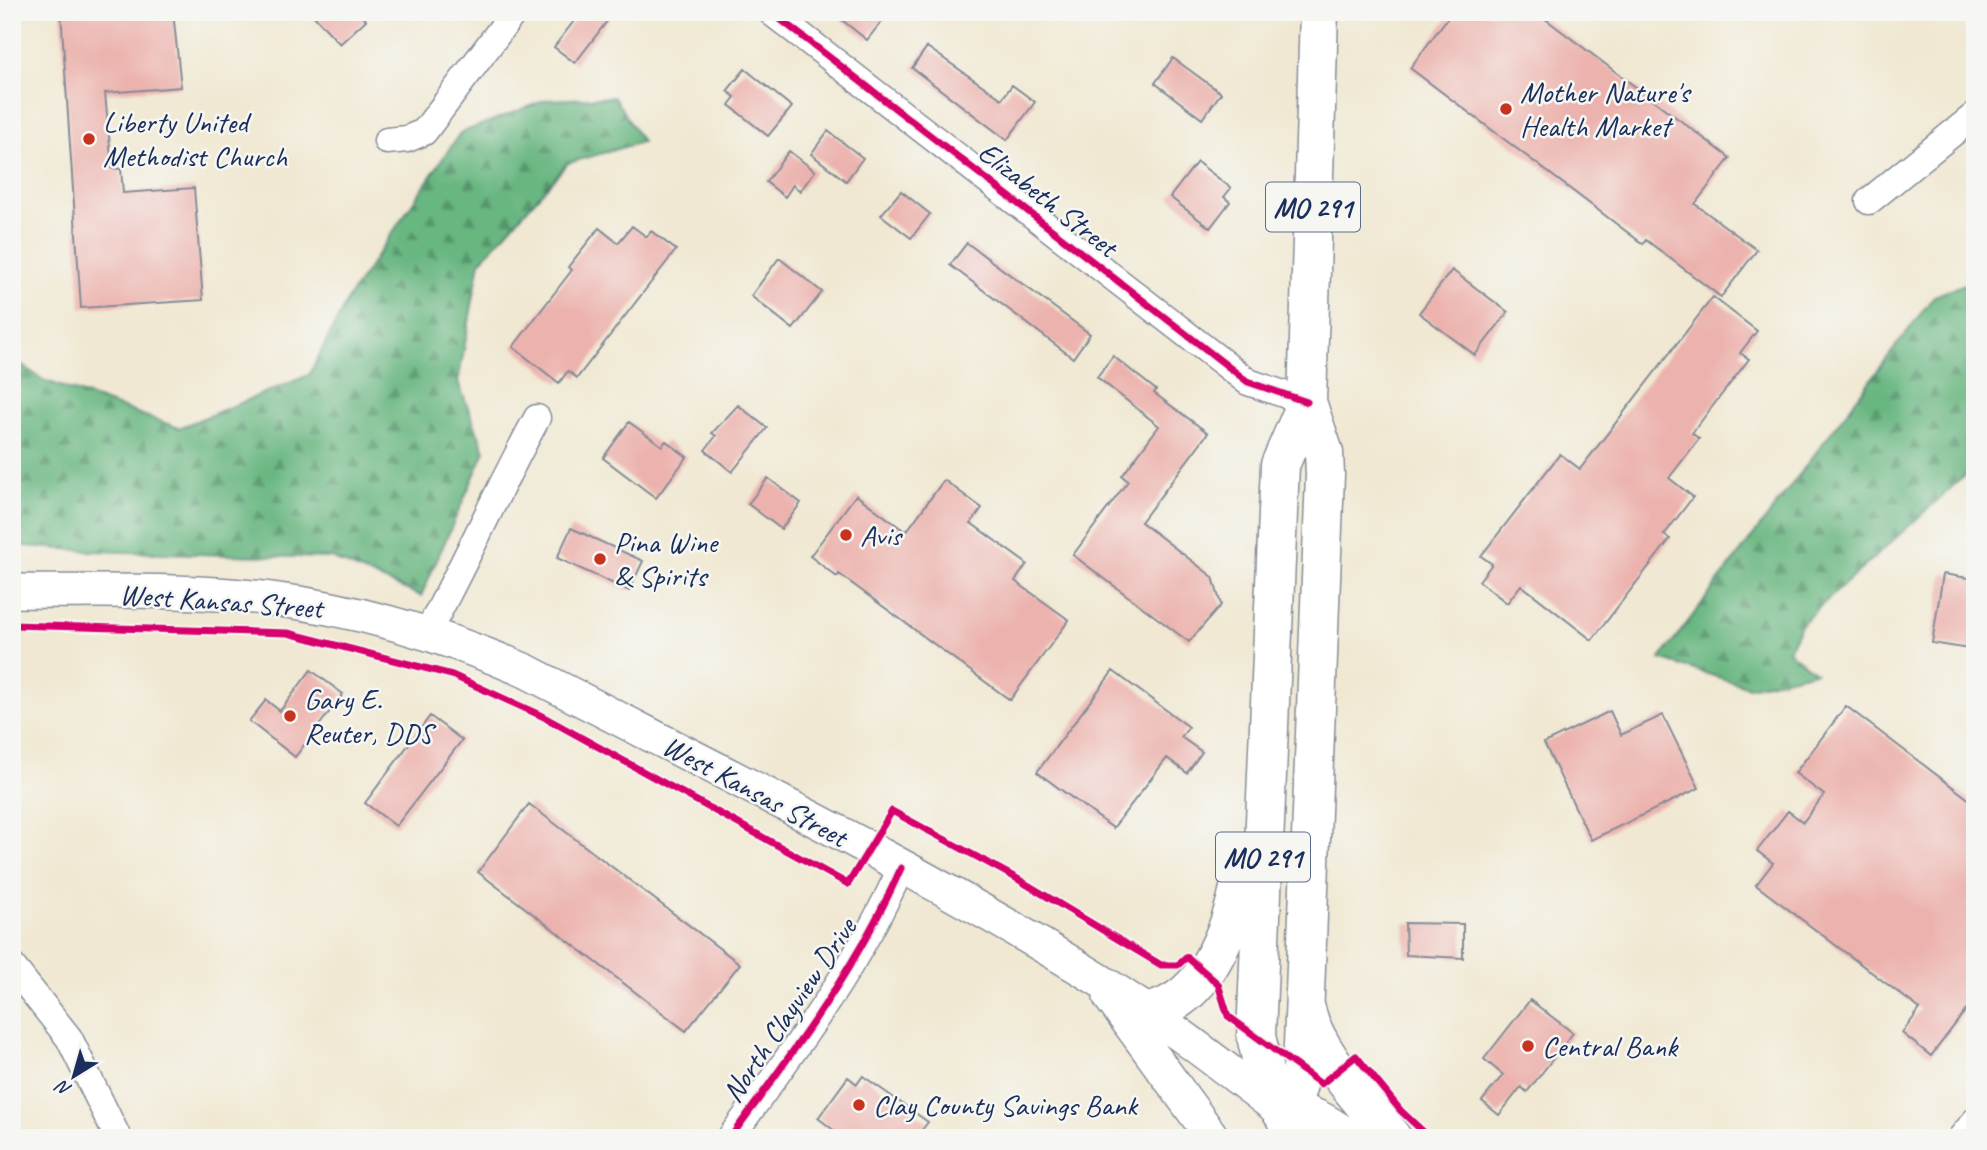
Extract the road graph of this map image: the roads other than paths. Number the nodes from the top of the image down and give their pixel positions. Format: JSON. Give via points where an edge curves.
{"nodes":[{"id":1,"x":514,"y":12,"type":"edge"},
{"id":2,"x":771,"y":12,"type":"edge"},
{"id":3,"x":1319,"y":12,"type":"edge"},
{"id":4,"x":1975,"y":115,"type":"edge"},
{"id":5,"x":387,"y":141,"type":"dead end"},
{"id":6,"x":1869,"y":201,"type":"dead end"},
{"id":7,"x":1307,"y":402,"type":"junction"},
{"id":8,"x":537,"y":418,"type":"dead end"},
{"id":9,"x":12,"y":591,"type":"edge"},
{"id":10,"x":427,"y":633,"type":"junction"},
{"id":11,"x":1266,"y":775,"type":"junction"},
{"id":12,"x":901,"y":868,"type":"junction"},
{"id":13,"x":12,"y":965,"type":"edge"},
{"id":14,"x":1097,"y":978,"type":"junction"},
{"id":15,"x":1305,"y":1000,"type":"junction"},
{"id":16,"x":1148,"y":1012,"type":"junction"},
{"id":17,"x":1975,"y":1121,"type":"edge"},
{"id":18,"x":1285,"y":1129,"type":"edge"},
{"id":19,"x":118,"y":1138,"type":"edge"},
{"id":20,"x":730,"y":1138,"type":"edge"},
{"id":21,"x":1213,"y":1138,"type":"edge"},
{"id":22,"x":1347,"y":1138,"type":"edge"},
{"id":23,"x":1392,"y":1138,"type":"edge"},
{"id":24,"x":1961,"y":1138,"type":"edge"}],
"edges":[{"from":1,"to":5,"type":"street","via":[[424,132]]},
{"from":2,"to":7,"type":"street","name":"Elizabeth Street","via":[[1248,382]]},
{"from":3,"to":7,"type":"highway","number":"MO 291"},
{"from":4,"to":6,"type":"street"},
{"from":7,"to":11,"type":"highway","number":"MO 291","via":[[1280,465]]},
{"from":7,"to":15,"type":"highway","number":"MO 291","via":[[1324,453],[1325,475]]},
{"from":8,"to":10,"type":"street"},
{"from":9,"to":10,"type":"main road","name":"West Kansas Street","via":[[271,599],[347,611]]},
{"from":10,"to":12,"type":"main road","name":"West Kansas Street","via":[[526,671]]},
{"from":11,"to":16,"type":"highway","via":[[1249,829],[1236,907],[1222,941],[1184,996]]},
{"from":11,"to":18,"type":"highway","number":"MO 291","via":[[1256,1036],[1262,1070]]},
{"from":12,"to":14,"type":"main road","name":"West Kansas Street"},
{"from":12,"to":20,"type":"street","name":"North Clayview Drive","via":[[835,991]]},
{"from":13,"to":19,"type":"street","via":[[69,1038]]},
{"from":14,"to":16,"type":"main road","name":"West Kansas Street"},
{"from":14,"to":21,"type":"main road"},
{"from":15,"to":18,"type":"highway","number":"MO 291","via":[[1302,1070]]},
{"from":15,"to":23,"type":"highway","via":[[1318,1041]]},
{"from":16,"to":18,"type":"main road","name":"West Kansas Street"},
{"from":17,"to":24,"type":"street"},
{"from":18,"to":22,"type":"highway","name":"West Kansas Street","via":[[1303,1113]]}]}
